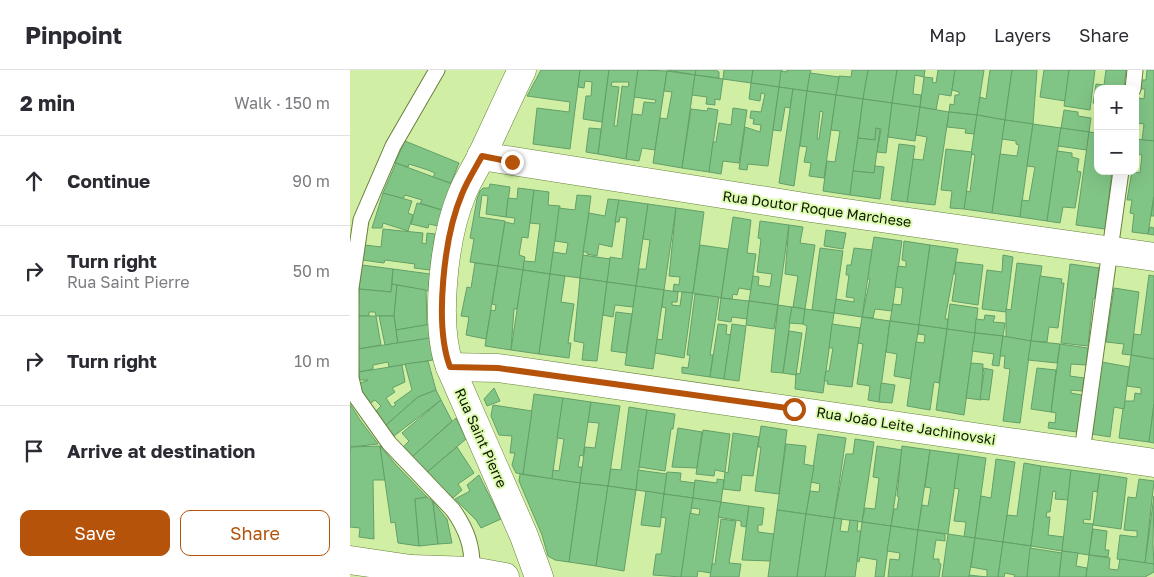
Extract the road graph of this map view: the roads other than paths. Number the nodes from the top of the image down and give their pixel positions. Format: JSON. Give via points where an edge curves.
{"nodes":[{"id":1,"x":436,"y":70,"type":"edge"},
{"id":2,"x":522,"y":70,"type":"edge"},
{"id":3,"x":1135,"y":70,"type":"edge"},
{"id":4,"x":1133,"y":85,"type":"edge"},
{"id":5,"x":482,"y":156,"type":"junction"},
{"id":6,"x":1120,"y":175,"type":"edge"},
{"id":7,"x":1110,"y":251,"type":"junction"},
{"id":8,"x":1154,"y":257,"type":"edge"},
{"id":9,"x":450,"y":367,"type":"junction"},
{"id":10,"x":1082,"y":452,"type":"junction"},
{"id":11,"x":1154,"y":463,"type":"edge"},
{"id":12,"x":350,"y":560,"type":"edge"},
{"id":13,"x":472,"y":571,"type":"junction"},
{"id":14,"x":410,"y":573,"type":"edge"},
{"id":15,"x":505,"y":577,"type":"edge"},
{"id":16,"x":539,"y":577,"type":"edge"}],
"edges":[{"from":1,"to":13,"type":"lane","via":[[393,146],[361,220],[351,288],[351,378],[355,395],[389,443],[461,520],[470,540]]},
{"from":2,"to":5,"type":"street","name":"Rua Saint Pierre"},
{"from":3,"to":4,"type":"lane"},
{"from":5,"to":7,"type":"street","name":"Rua Doutor Roque Marchese"},
{"from":5,"to":9,"type":"street","name":"Rua Saint Pierre","via":[[461,194],[447,254],[442,321],[444,351]]},
{"from":6,"to":7,"type":"lane"},
{"from":7,"to":8,"type":"street","name":"Rua Doutor Roque Marchese"},
{"from":7,"to":10,"type":"lane"},
{"from":9,"to":10,"type":"street","name":"Rua João Leite Jachinovski","via":[[498,368]]},
{"from":9,"to":16,"type":"street","name":"Rua Saint Pierre"},
{"from":10,"to":11,"type":"street","name":"Rua João Leite Jachinovski"},
{"from":12,"to":14,"type":"street"},
{"from":13,"to":14,"type":"street"},
{"from":13,"to":15,"type":"street"}]}
